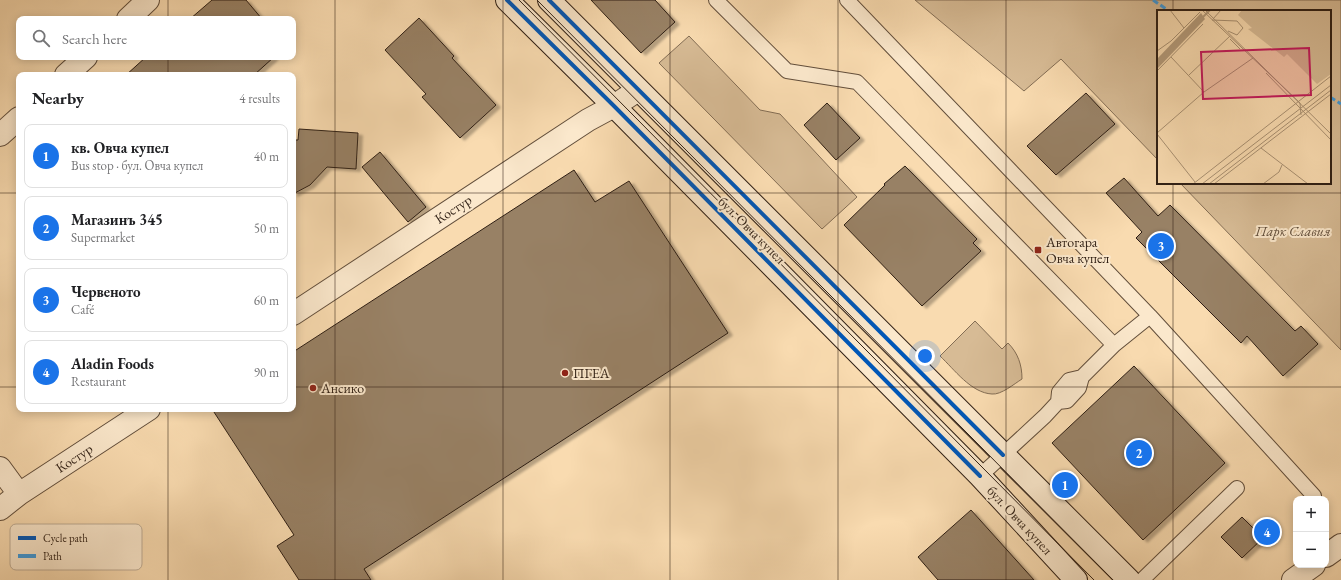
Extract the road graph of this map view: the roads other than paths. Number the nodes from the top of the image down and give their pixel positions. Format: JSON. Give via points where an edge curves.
{"nodes":[{"id":1,"x":148,"y":0,"type":"edge"},
{"id":2,"x":507,"y":0,"type":"edge"},
{"id":3,"x":549,"y":0,"type":"edge"},
{"id":4,"x":716,"y":0,"type":"edge"},
{"id":5,"x":847,"y":0,"type":"edge"},
{"id":6,"x":131,"y":16,"type":"edge"},
{"id":7,"x":83,"y":60,"type":"edge"},
{"id":8,"x":69,"y":72,"type":"edge"},
{"id":9,"x":638,"y":90,"type":"junction"},
{"id":10,"x":614,"y":106,"type":"junction"},
{"id":11,"x":16,"y":121,"type":"edge"},
{"id":12,"x":0,"y":135,"type":"edge"},
{"id":13,"x":296,"y":312,"type":"edge"},
{"id":14,"x":1150,"y":316,"type":"junction"},
{"id":15,"x":1114,"y":345,"type":"junction"},
{"id":16,"x":144,"y":412,"type":"edge"},
{"id":17,"x":1003,"y":455,"type":"junction"},
{"id":18,"x":0,"y":468,"type":"edge"},
{"id":19,"x":980,"y":476,"type":"junction"},
{"id":20,"x":1236,"y":488,"type":"dead end"},
{"id":21,"x":19,"y":494,"type":"junction"},
{"id":22,"x":1314,"y":496,"type":"edge"},
{"id":23,"x":0,"y":508,"type":"edge"},
{"id":24,"x":1341,"y":545,"type":"edge"},
{"id":25,"x":1329,"y":554,"type":"edge"},
{"id":26,"x":1297,"y":568,"type":"edge"},
{"id":27,"x":1310,"y":568,"type":"edge"},
{"id":28,"x":1076,"y":580,"type":"edge"},
{"id":29,"x":1129,"y":580,"type":"edge"},
{"id":30,"x":1142,"y":580,"type":"edge"},
{"id":31,"x":1293,"y":580,"type":"edge"}],
"edges":[{"from":1,"to":6,"type":"main road"},
{"from":2,"to":10,"type":"main road","name":"бул. Овча купел"},
{"from":3,"to":9,"type":"main road","name":"бул. Овча купел"},
{"from":4,"to":15,"type":"lane","via":[[787,71],[856,82]]},
{"from":5,"to":14,"type":"lane"},
{"from":7,"to":8,"type":"main road"},
{"from":9,"to":10,"type":"main road","name":"Костур"},
{"from":9,"to":17,"type":"main road","name":"бул. Овча купел"},
{"from":10,"to":13,"type":"main road","name":"Костур","via":[[582,124]]},
{"from":10,"to":19,"type":"main road","name":"бул. Овча купел"},
{"from":11,"to":12,"type":"main road"},
{"from":14,"to":15,"type":"lane"},
{"from":14,"to":22,"type":"lane"},
{"from":15,"to":17,"type":"lane","via":[[1082,377],[1069,380],[1059,392],[1058,402],[1046,416]]},
{"from":16,"to":21,"type":"main road","name":"Костур"},
{"from":17,"to":19,"type":"lane"},
{"from":17,"to":29,"type":"main road","name":"бул. Овча купел"},
{"from":18,"to":21,"type":"main road"},
{"from":19,"to":28,"type":"main road","name":"бул. Овча купел"},
{"from":20,"to":30,"type":"lane"},
{"from":21,"to":23,"type":"main road","name":"Костур"},
{"from":24,"to":25,"type":"main road"},
{"from":26,"to":31,"type":"lane"},
{"from":27,"to":31,"type":"main road"}]}
